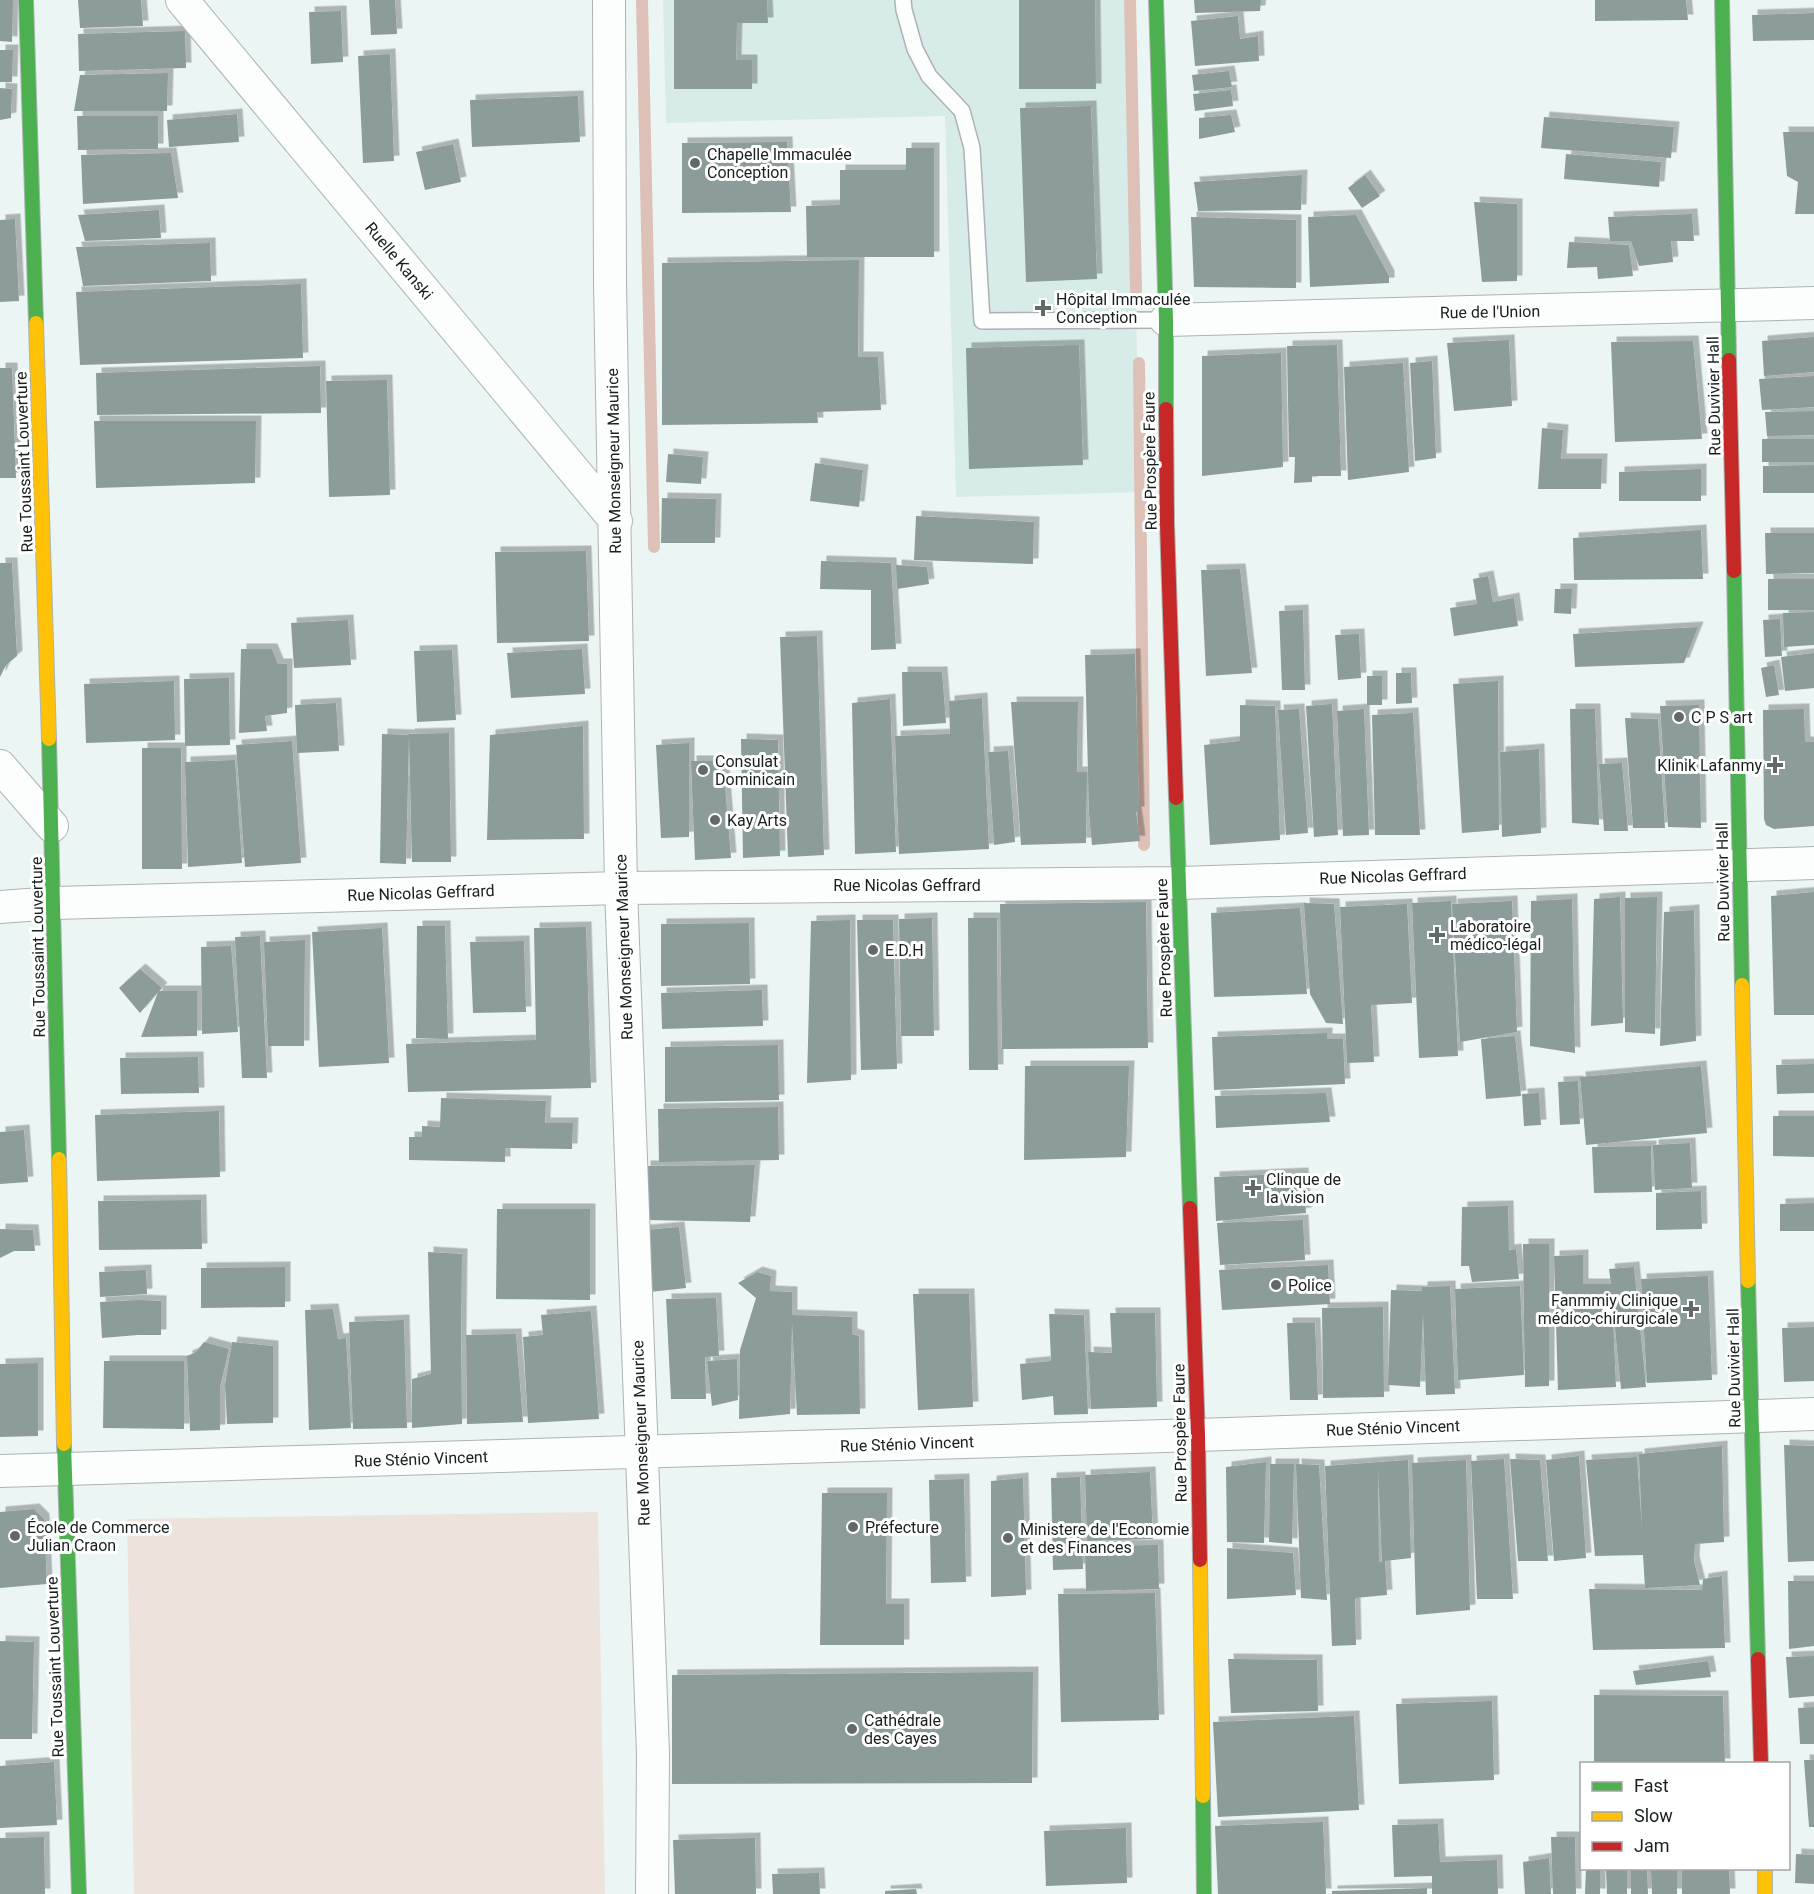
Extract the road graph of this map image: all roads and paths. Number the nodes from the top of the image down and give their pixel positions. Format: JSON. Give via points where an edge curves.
{"nodes":[{"id":1,"x":26,"y":0,"type":"edge"},
{"id":2,"x":182,"y":0,"type":"edge"},
{"id":3,"x":609,"y":0,"type":"edge"},
{"id":4,"x":903,"y":0,"type":"edge"},
{"id":5,"x":1156,"y":0,"type":"edge"},
{"id":6,"x":1722,"y":0,"type":"edge"},
{"id":7,"x":1814,"y":303,"type":"edge"},
{"id":8,"x":1729,"y":306,"type":"junction"},
{"id":9,"x":1166,"y":320,"type":"junction"},
{"id":10,"x":616,"y":521,"type":"junction"},
{"id":11,"x":0,"y":766,"type":"edge"},
{"id":12,"x":52,"y":826,"type":"junction"},
{"id":13,"x":1814,"y":863,"type":"edge"},
{"id":14,"x":1739,"y":865,"type":"junction"},
{"id":15,"x":1179,"y":883,"type":"junction"},
{"id":16,"x":621,"y":888,"type":"junction"},
{"id":17,"x":54,"y":903,"type":"junction"},
{"id":18,"x":0,"y":907,"type":"edge"},
{"id":19,"x":1751,"y":1414,"type":"junction"},
{"id":20,"x":1814,"y":1414,"type":"edge"},
{"id":21,"x":1198,"y":1436,"type":"junction"},
{"id":22,"x":642,"y":1452,"type":"junction"},
{"id":23,"x":65,"y":1469,"type":"junction"},
{"id":24,"x":0,"y":1471,"type":"edge"},
{"id":25,"x":1761,"y":1762,"type":"edge"},
{"id":26,"x":1765,"y":1870,"type":"edge"},
{"id":27,"x":79,"y":1894,"type":"edge"},
{"id":28,"x":652,"y":1894,"type":"edge"},
{"id":29,"x":1204,"y":1894,"type":"edge"},
{"id":30,"x":1765,"y":1894,"type":"edge"}],
"edges":[{"from":1,"to":12,"type":"street","name":"Rue Toussaint Louverture"},
{"from":2,"to":10,"type":"street","name":"Ruelle Kanski"},
{"from":3,"to":10,"type":"street","name":"Rue Monseigneur Maurice"},
{"from":4,"to":9,"type":"lane","via":[[915,49],[929,76],[962,111],[972,148],[982,321]]},
{"from":5,"to":9,"type":"street","name":"Rue Prospère Faure"},
{"from":6,"to":8,"type":"street","name":"Rue Duvivier Hall"},
{"from":7,"to":8,"type":"street","name":"Rue de l'Union"},
{"from":8,"to":9,"type":"street","name":"Rue de l'Union"},
{"from":8,"to":14,"type":"street","name":"Rue Duvivier Hall"},
{"from":9,"to":15,"type":"street","name":"Rue Prospère Faure","via":[[1167,523]]},
{"from":10,"to":16,"type":"street","name":"Rue Monseigneur Maurice"},
{"from":11,"to":12,"type":"street"},
{"from":12,"to":17,"type":"street","name":"Rue Toussaint Louverture"},
{"from":13,"to":14,"type":"street","name":"Rue Nicolas Geffrard"},
{"from":14,"to":15,"type":"street","name":"Rue Nicolas Geffrard"},
{"from":14,"to":19,"type":"street","name":"Rue Duvivier Hall"},
{"from":15,"to":16,"type":"street","name":"Rue Nicolas Geffrard"},
{"from":15,"to":21,"type":"street","name":"Rue Prospère Faure"},
{"from":16,"to":17,"type":"street","name":"Rue Nicolas Geffrard"},
{"from":16,"to":22,"type":"street","name":"Rue Monseigneur Maurice"},
{"from":17,"to":18,"type":"street","name":"Rue Nicolas Geffrard"},
{"from":17,"to":23,"type":"street","name":"Rue Toussaint Louverture"},
{"from":19,"to":20,"type":"street","name":"Rue Sténio Vincent"},
{"from":19,"to":21,"type":"street","name":"Rue Sténio Vincent"},
{"from":19,"to":25,"type":"street","name":"Rue Duvivier Hall"},
{"from":21,"to":22,"type":"street","name":"Rue Sténio Vincent"},
{"from":21,"to":29,"type":"street","name":"Rue Prospère Faure"},
{"from":22,"to":23,"type":"street","name":"Rue Sténio Vincent"},
{"from":22,"to":28,"type":"street","name":"Rue Monseigneur Maurice","via":[[652,1754]]},
{"from":23,"to":24,"type":"street","name":"Rue Sténio Vincent"},
{"from":23,"to":27,"type":"street","name":"Rue Toussaint Louverture"},
{"from":26,"to":30,"type":"street"}]}
